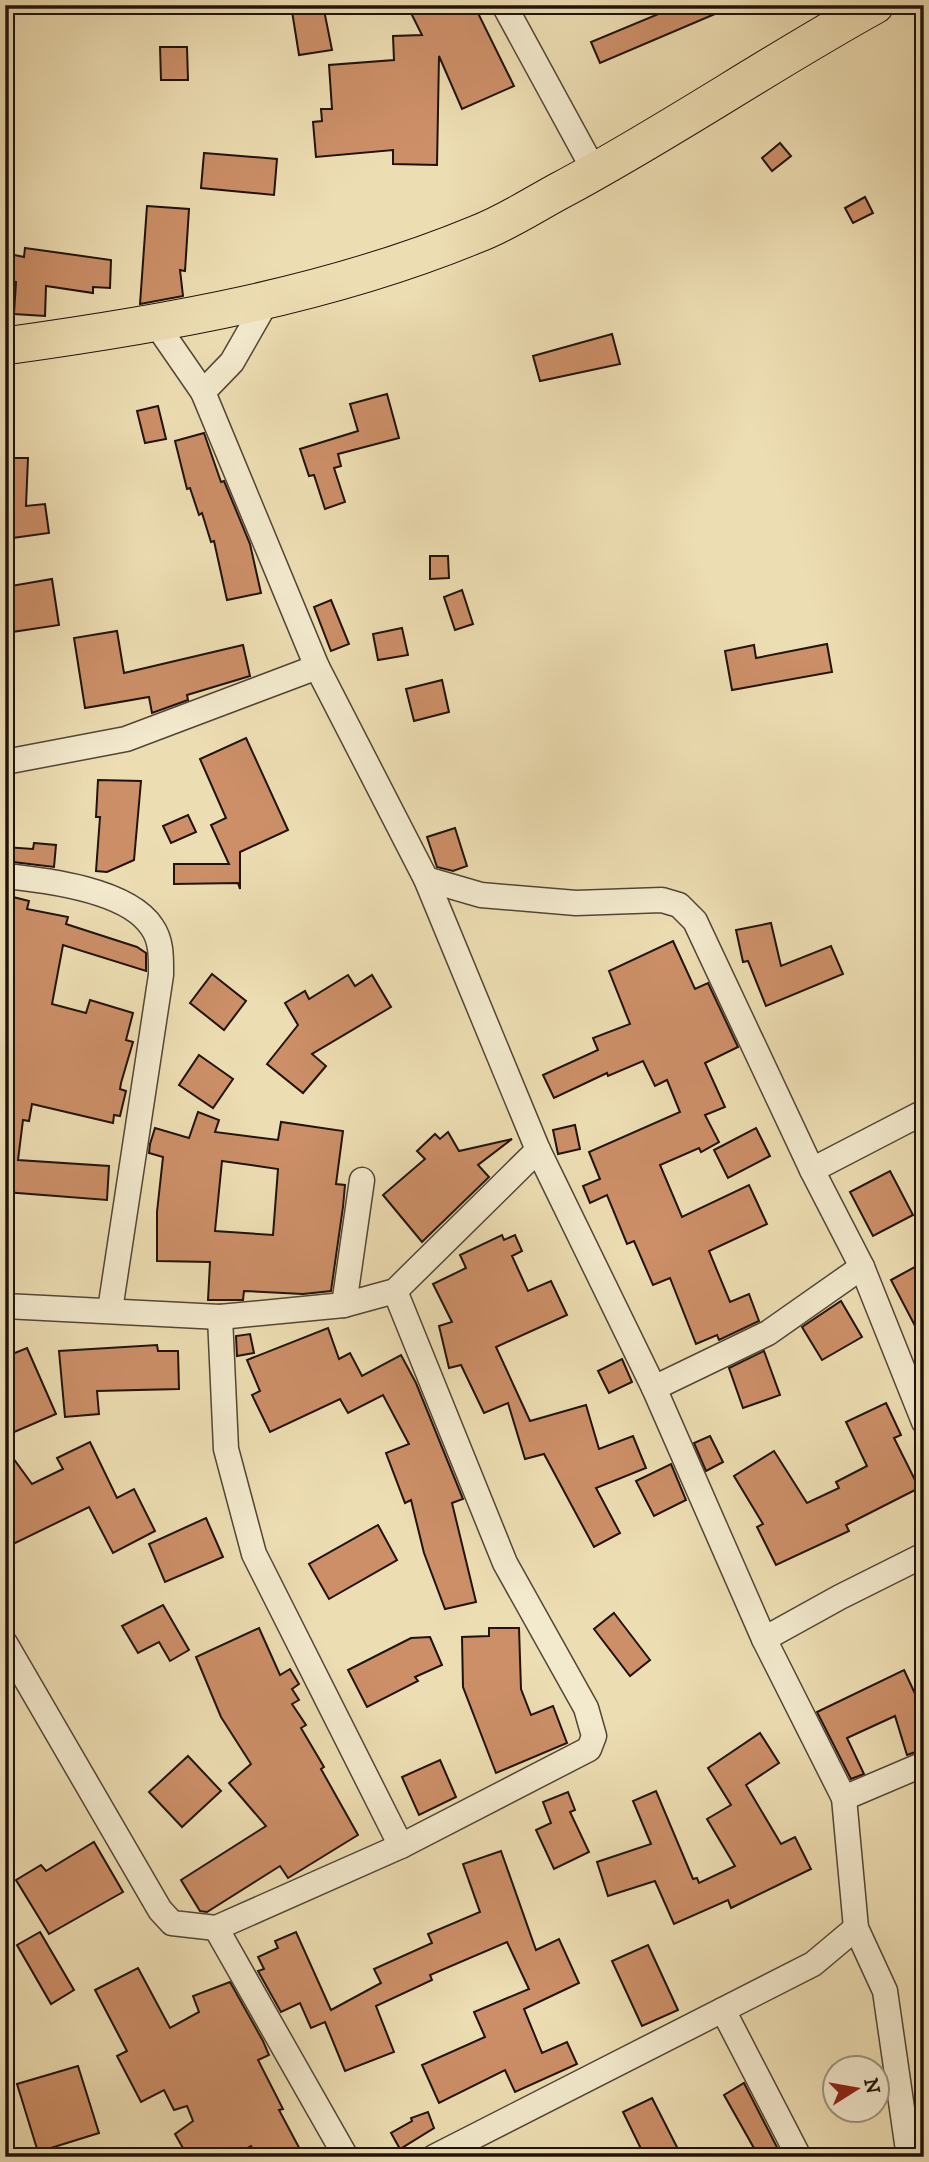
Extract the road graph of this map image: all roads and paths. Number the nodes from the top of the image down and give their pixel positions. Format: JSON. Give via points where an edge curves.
{"nodes":[{"id":1,"x":504,"y":5,"type":"edge"},
{"id":2,"x":875,"y":5,"type":"edge"},
{"id":3,"x":594,"y":172,"type":"junction"},
{"id":4,"x":268,"y":299,"type":"junction"},
{"id":5,"x":156,"y":324,"type":"junction"},
{"id":6,"x":5,"y":346,"type":"edge"},
{"id":7,"x":203,"y":392,"type":"junction"},
{"id":8,"x":317,"y":667,"type":"junction"},
{"id":9,"x":5,"y":762,"type":"edge"},
{"id":10,"x":5,"y":876,"type":"edge"},
{"id":11,"x":426,"y":879,"type":"junction"},
{"id":12,"x":924,"y":1112,"type":"edge"},
{"id":13,"x":538,"y":1150,"type":"junction"},
{"id":14,"x":812,"y":1170,"type":"junction"},
{"id":15,"x":362,"y":1180,"type":"dead end"},
{"id":16,"x":862,"y":1267,"type":"junction"},
{"id":17,"x":395,"y":1291,"type":"junction"},
{"id":18,"x":344,"y":1305,"type":"junction"},
{"id":19,"x":5,"y":1306,"type":"edge"},
{"id":20,"x":110,"y":1310,"type":"junction"},
{"id":21,"x":220,"y":1317,"type":"junction"},
{"id":22,"x":916,"y":1376,"type":"edge"},
{"id":23,"x":653,"y":1388,"type":"junction"},
{"id":24,"x":924,"y":1422,"type":"edge"},
{"id":25,"x":924,"y":1555,"type":"edge"},
{"id":26,"x":764,"y":1639,"type":"junction"},
{"id":27,"x":5,"y":1643,"type":"edge"},
{"id":28,"x":924,"y":1764,"type":"edge"},
{"id":29,"x":844,"y":1798,"type":"junction"},
{"id":30,"x":401,"y":1846,"type":"junction"},
{"id":31,"x":216,"y":1928,"type":"junction"},
{"id":32,"x":856,"y":1928,"type":"junction"},
{"id":33,"x":723,"y":2010,"type":"junction"},
{"id":34,"x":346,"y":2157,"type":"edge"},
{"id":35,"x":434,"y":2157,"type":"edge"},
{"id":36,"x":799,"y":2157,"type":"edge"},
{"id":37,"x":909,"y":2157,"type":"edge"}],
"edges":[{"from":1,"to":3,"type":"street"},
{"from":2,"to":3,"type":"main road"},
{"from":3,"to":4,"type":"main road","via":[[478,234],[386,267]]},
{"from":4,"to":5,"type":"main road"},
{"from":4,"to":7,"type":"street","via":[[232,362]]},
{"from":5,"to":6,"type":"main road"},
{"from":5,"to":7,"type":"street"},
{"from":7,"to":8,"type":"street"},
{"from":8,"to":9,"type":"street","via":[[126,740]]},
{"from":8,"to":11,"type":"street"},
{"from":10,"to":20,"type":"street","via":[[65,882],[125,905],[152,926],[161,951]]},
{"from":11,"to":13,"type":"street"},
{"from":11,"to":14,"type":"street","via":[[481,895],[576,903],[662,900],[679,905],[695,921]]},
{"from":12,"to":14,"type":"street"},
{"from":13,"to":17,"type":"street"},
{"from":13,"to":23,"type":"street"},
{"from":14,"to":16,"type":"street"},
{"from":15,"to":18,"type":"street"},
{"from":16,"to":22,"type":"street"},
{"from":16,"to":23,"type":"street","via":[[768,1333]]},
{"from":17,"to":18,"type":"street"},
{"from":17,"to":30,"type":"street","via":[[505,1563],[586,1708],[594,1736],[589,1749]]},
{"from":18,"to":21,"type":"street"},
{"from":19,"to":20,"type":"street"},
{"from":20,"to":21,"type":"street"},
{"from":21,"to":30,"type":"street","via":[[226,1449],[254,1553]]},
{"from":22,"to":24,"type":"street"},
{"from":23,"to":26,"type":"street"},
{"from":25,"to":26,"type":"street"},
{"from":26,"to":29,"type":"street"},
{"from":27,"to":31,"type":"street","via":[[160,1909],[172,1923]]},
{"from":28,"to":29,"type":"street"},
{"from":29,"to":32,"type":"street"},
{"from":30,"to":31,"type":"street"},
{"from":31,"to":34,"type":"street"},
{"from":32,"to":33,"type":"street","via":[[813,1964]]},
{"from":32,"to":37,"type":"street","via":[[885,1991]]},
{"from":33,"to":35,"type":"street"},
{"from":33,"to":36,"type":"street"}]}
